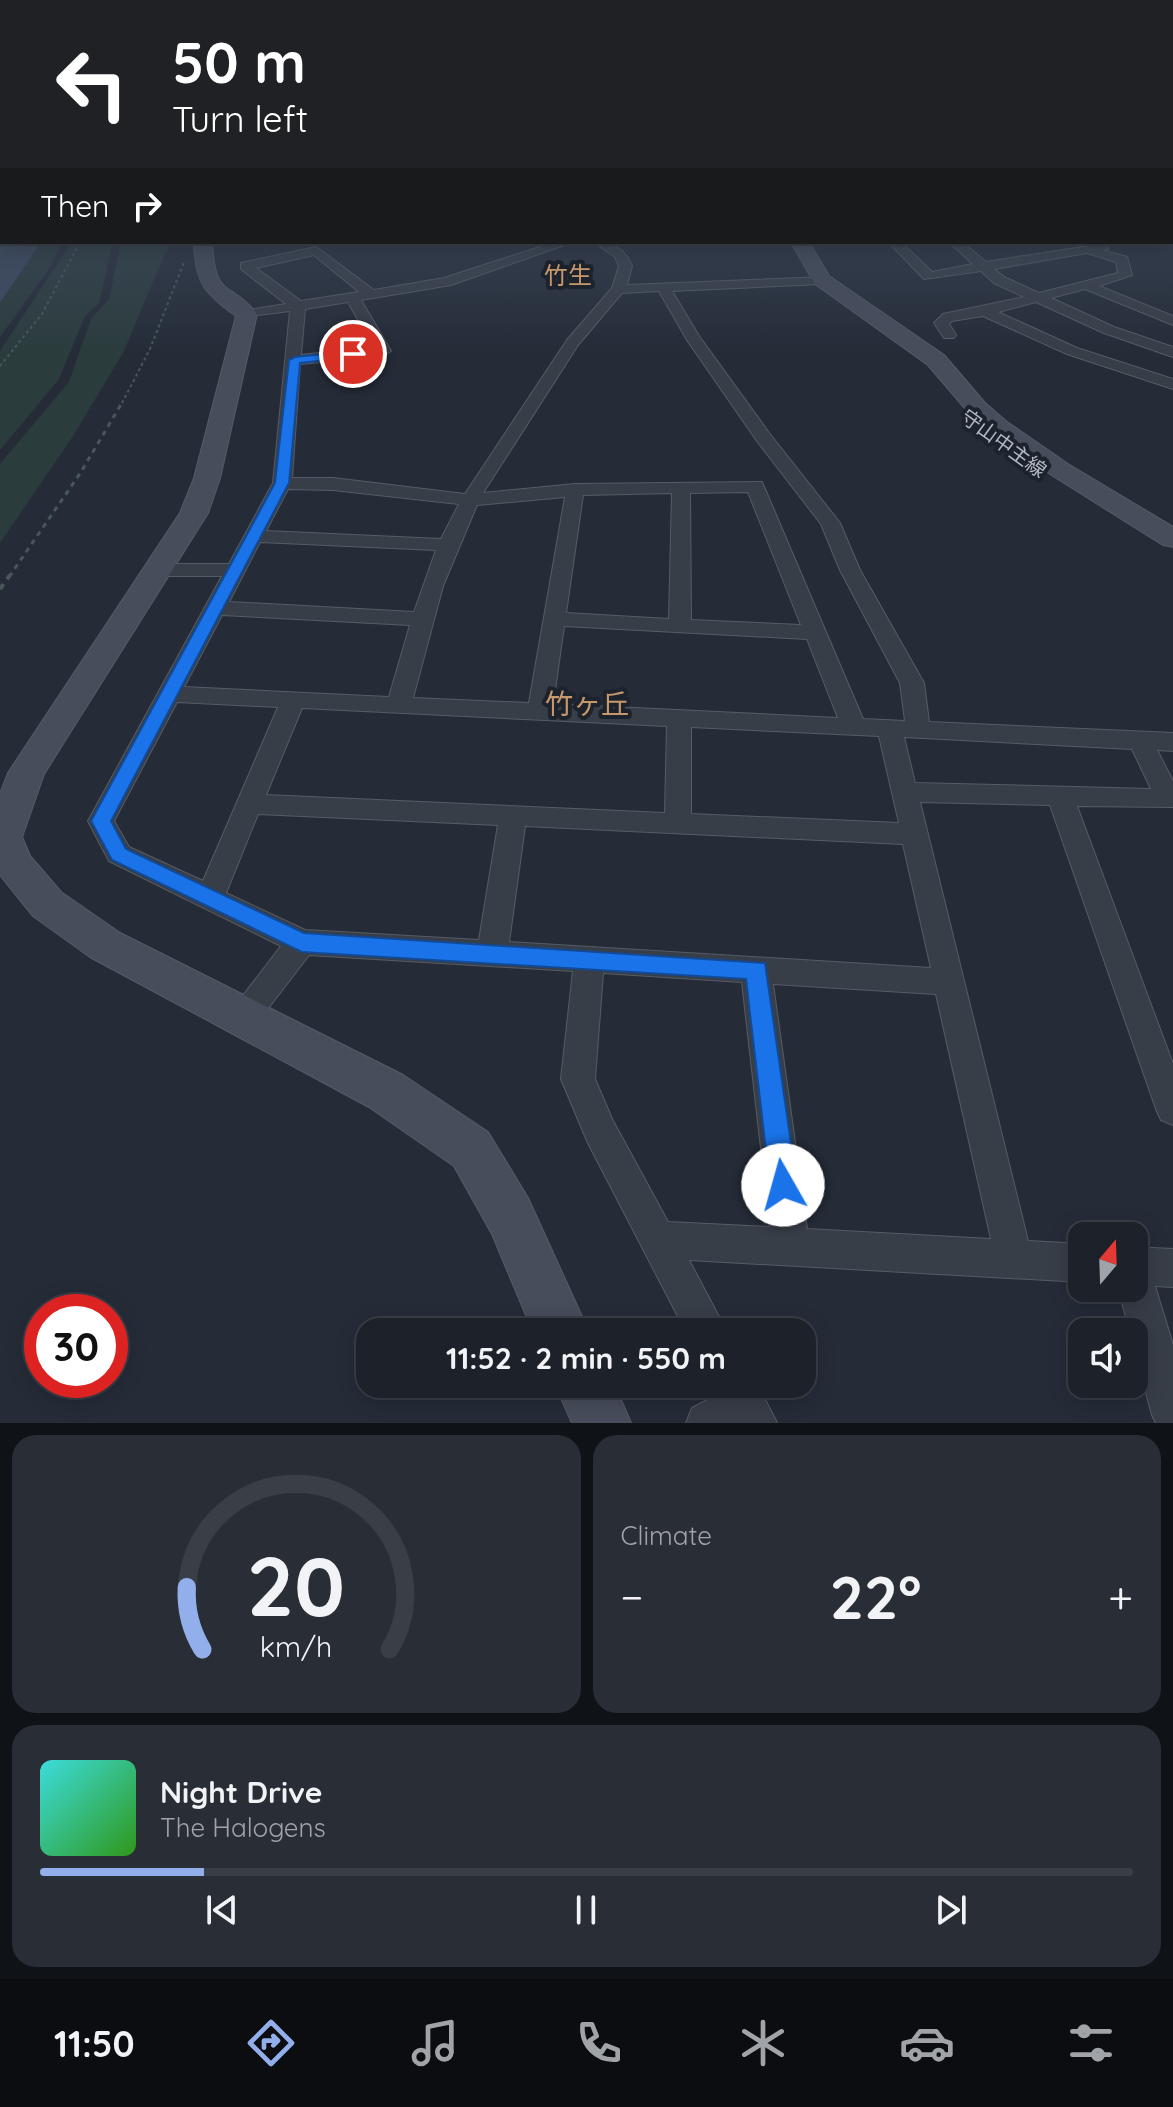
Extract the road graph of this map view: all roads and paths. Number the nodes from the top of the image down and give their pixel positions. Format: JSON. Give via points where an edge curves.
{"nodes":[{"id":1,"x":79,"y":244,"type":"edge"},
{"id":2,"x":561,"y":244,"type":"edge"},
{"id":3,"x":603,"y":244,"type":"edge"},
{"id":4,"x":801,"y":244,"type":"edge"},
{"id":5,"x":896,"y":244,"type":"edge"},
{"id":6,"x":957,"y":244,"type":"edge"},
{"id":7,"x":1019,"y":244,"type":"edge"},
{"id":8,"x":1108,"y":244,"type":"edge"},
{"id":9,"x":1091,"y":250,"type":"junction"},
{"id":10,"x":194,"y":251,"type":"edge"},
{"id":11,"x":1037,"y":259,"type":"junction"},
{"id":12,"x":981,"y":267,"type":"junction"},
{"id":13,"x":822,"y":280,"type":"junction"},
{"id":14,"x":1086,"y":285,"type":"junction"},
{"id":15,"x":621,"y":289,"type":"junction"},
{"id":16,"x":664,"y":289,"type":"junction"},
{"id":17,"x":372,"y":295,"type":"junction"},
{"id":18,"x":353,"y":298,"type":"junction"},
{"id":19,"x":1039,"y":298,"type":"junction"},
{"id":20,"x":856,"y":304,"type":"junction"},
{"id":21,"x":298,"y":306,"type":"junction"},
{"id":22,"x":985,"y":311,"type":"junction"},
{"id":23,"x":247,"y":314,"type":"junction"},
{"id":24,"x":1173,"y":321,"type":"edge"},
{"id":25,"x":949,"y":335,"type":"dead end"},
{"id":26,"x":1173,"y":351,"type":"edge"},
{"id":27,"x":295,"y":360,"type":"junction"},
{"id":28,"x":0,"y":366,"type":"edge"},
{"id":29,"x":1168,"y":382,"type":"edge"},
{"id":30,"x":282,"y":483,"type":"junction"},
{"id":31,"x":681,"y":487,"type":"junction"},
{"id":32,"x":575,"y":490,"type":"junction"},
{"id":33,"x":471,"y":500,"type":"junction"},
{"id":34,"x":254,"y":536,"type":"junction"},
{"id":35,"x":1173,"y":539,"type":"edge"},
{"id":36,"x":448,"y":545,"type":"junction"},
{"id":37,"x":1173,"y":556,"type":"edge"},
{"id":38,"x":158,"y":570,"type":"junction"},
{"id":39,"x":236,"y":570,"type":"junction"},
{"id":40,"x":0,"y":589,"type":"edge"},
{"id":41,"x":216,"y":608,"type":"junction"},
{"id":42,"x":421,"y":619,"type":"junction"},
{"id":43,"x":554,"y":619,"type":"junction"},
{"id":44,"x":680,"y":626,"type":"junction"},
{"id":45,"x":815,"y":633,"type":"junction"},
{"id":46,"x":169,"y":694,"type":"junction"},
{"id":47,"x":293,"y":701,"type":"junction"},
{"id":48,"x":399,"y":705,"type":"junction"},
{"id":49,"x":540,"y":712,"type":"junction"},
{"id":50,"x":679,"y":719,"type":"junction"},
{"id":51,"x":854,"y":727,"type":"junction"},
{"id":52,"x":904,"y":729,"type":"junction"},
{"id":53,"x":1140,"y":740,"type":"junction"},
{"id":54,"x":1173,"y":742,"type":"edge"},
{"id":55,"x":905,"y":792,"type":"junction"},
{"id":56,"x":1060,"y":796,"type":"junction"},
{"id":57,"x":251,"y":804,"type":"junction"},
{"id":58,"x":513,"y":817,"type":"junction"},
{"id":59,"x":678,"y":824,"type":"junction"},
{"id":60,"x":915,"y":834,"type":"junction"},
{"id":61,"x":210,"y":897,"type":"junction"},
{"id":62,"x":302,"y":942,"type":"junction"},
{"id":63,"x":492,"y":954,"type":"junction"},
{"id":64,"x":589,"y":960,"type":"junction"},
{"id":65,"x":756,"y":970,"type":"junction"},
{"id":66,"x":949,"y":982,"type":"junction"},
{"id":67,"x":242,"y":1018,"type":"junction"},
{"id":68,"x":1173,"y":1109,"type":"edge"},
{"id":69,"x":658,"y":1240,"type":"junction"},
{"id":70,"x":791,"y":1247,"type":"junction"},
{"id":71,"x":1014,"y":1260,"type":"junction"},
{"id":72,"x":1068,"y":1262,"type":"edge"},
{"id":73,"x":1148,"y":1267,"type":"edge"},
{"id":74,"x":1173,"y":1268,"type":"edge"},
{"id":75,"x":1141,"y":1302,"type":"edge"},
{"id":76,"x":555,"y":1318,"type":"edge"},
{"id":77,"x":700,"y":1318,"type":"edge"},
{"id":78,"x":590,"y":1398,"type":"edge"},
{"id":79,"x":745,"y":1403,"type":"edge"},
{"id":80,"x":1173,"y":1415,"type":"edge"},
{"id":81,"x":602,"y":1423,"type":"edge"},
{"id":82,"x":707,"y":1423,"type":"edge"}],
"edges":[{"from":1,"to":28,"type":"path","via":[[42,314]]},
{"from":2,"to":17,"type":"street","via":[[446,282]]},
{"from":3,"to":15,"type":"street","via":[[623,257],[627,270]]},
{"from":4,"to":13,"type":"street","name":"守山中主線"},
{"from":5,"to":12,"type":"street","via":[[929,276]]},
{"from":6,"to":12,"type":"street"},
{"from":7,"to":11,"type":"street"},
{"from":8,"to":9,"type":"street"},
{"from":9,"to":11,"type":"street"},
{"from":9,"to":14,"type":"street","via":[[1122,260],[1125,275]]},
{"from":10,"to":23,"type":"street","via":[[217,291]]},
{"from":10,"to":40,"type":"path","via":[[142,369]]},
{"from":11,"to":12,"type":"street"},
{"from":12,"to":19,"type":"street"},
{"from":13,"to":16,"type":"street"},
{"from":13,"to":20,"type":"street","name":"守山中主線"},
{"from":14,"to":19,"type":"street"},
{"from":14,"to":24,"type":"street"},
{"from":15,"to":16,"type":"street"},
{"from":15,"to":33,"type":"street","via":[[572,343]]},
{"from":16,"to":52,"type":"street","via":[[692,337],[830,523],[912,683]]},
{"from":17,"to":18,"type":"street"},
{"from":17,"to":21,"type":"street","via":[[316,251],[246,266]]},
{"from":18,"to":21,"type":"street"},
{"from":18,"to":27,"type":"street","via":[[383,351]]},
{"from":19,"to":22,"type":"street"},
{"from":19,"to":26,"type":"street","via":[[1109,330]]},
{"from":20,"to":35,"type":"street","name":"守山中主線","via":[[936,360],[999,427]]},
{"from":20,"to":37,"type":"street","name":"守山中主線","via":[[981,430]]},
{"from":21,"to":23,"type":"street"},
{"from":21,"to":27,"type":"street"},
{"from":22,"to":25,"type":"street","via":[[948,317],[941,323]]},
{"from":22,"to":29,"type":"street","via":[[1072,351]]},
{"from":23,"to":38,"type":"street","via":[[207,478],[194,513]]},
{"from":26,"to":29,"type":"street"},
{"from":27,"to":30,"type":"street"},
{"from":30,"to":33,"type":"street"},
{"from":30,"to":34,"type":"street"},
{"from":31,"to":32,"type":"street"},
{"from":31,"to":44,"type":"street"},
{"from":31,"to":45,"type":"street","via":[[755,486]]},
{"from":32,"to":33,"type":"street"},
{"from":32,"to":43,"type":"street"},
{"from":33,"to":36,"type":"street"},
{"from":34,"to":36,"type":"street"},
{"from":34,"to":39,"type":"street"},
{"from":36,"to":42,"type":"street"},
{"from":38,"to":39,"type":"street"},
{"from":38,"to":67,"type":"street","via":[[26,773],[3,837],[14,864],[47,904],[105,945]]},
{"from":39,"to":41,"type":"street"},
{"from":41,"to":42,"type":"street"},
{"from":41,"to":46,"type":"street"},
{"from":42,"to":48,"type":"street"},
{"from":43,"to":44,"type":"street"},
{"from":43,"to":49,"type":"street"},
{"from":44,"to":45,"type":"street"},
{"from":45,"to":51,"type":"street"},
{"from":46,"to":47,"type":"street"},
{"from":46,"to":61,"type":"street","via":[[101,821],[119,854]]},
{"from":47,"to":48,"type":"street"},
{"from":47,"to":57,"type":"street"},
{"from":48,"to":49,"type":"street"},
{"from":49,"to":50,"type":"street"},
{"from":50,"to":51,"type":"street"},
{"from":50,"to":59,"type":"street"},
{"from":51,"to":52,"type":"street"},
{"from":52,"to":53,"type":"street"},
{"from":52,"to":55,"type":"street"},
{"from":53,"to":54,"type":"street"},
{"from":53,"to":56,"type":"street","via":[[1169,799]]},
{"from":55,"to":56,"type":"street"},
{"from":55,"to":60,"type":"street"},
{"from":56,"to":68,"type":"street"},
{"from":57,"to":58,"type":"street"},
{"from":57,"to":61,"type":"street"},
{"from":58,"to":59,"type":"street"},
{"from":58,"to":63,"type":"street"},
{"from":59,"to":60,"type":"street"},
{"from":60,"to":66,"type":"street"},
{"from":61,"to":62,"type":"street"},
{"from":62,"to":63,"type":"street"},
{"from":62,"to":67,"type":"street"},
{"from":63,"to":64,"type":"street"},
{"from":64,"to":65,"type":"street"},
{"from":64,"to":69,"type":"street","via":[[578,1079]]},
{"from":65,"to":66,"type":"street"},
{"from":65,"to":70,"type":"street"},
{"from":66,"to":71,"type":"street"},
{"from":67,"to":76,"type":"street","via":[[386,1091],[471,1149],[510,1216]]},
{"from":69,"to":70,"type":"street"},
{"from":69,"to":77,"type":"street"},
{"from":70,"to":71,"type":"street"},
{"from":71,"to":72,"type":"street"},
{"from":73,"to":74,"type":"street"},
{"from":75,"to":80,"type":"street"},
{"from":78,"to":81,"type":"street"},
{"from":79,"to":82,"type":"street"}]}
